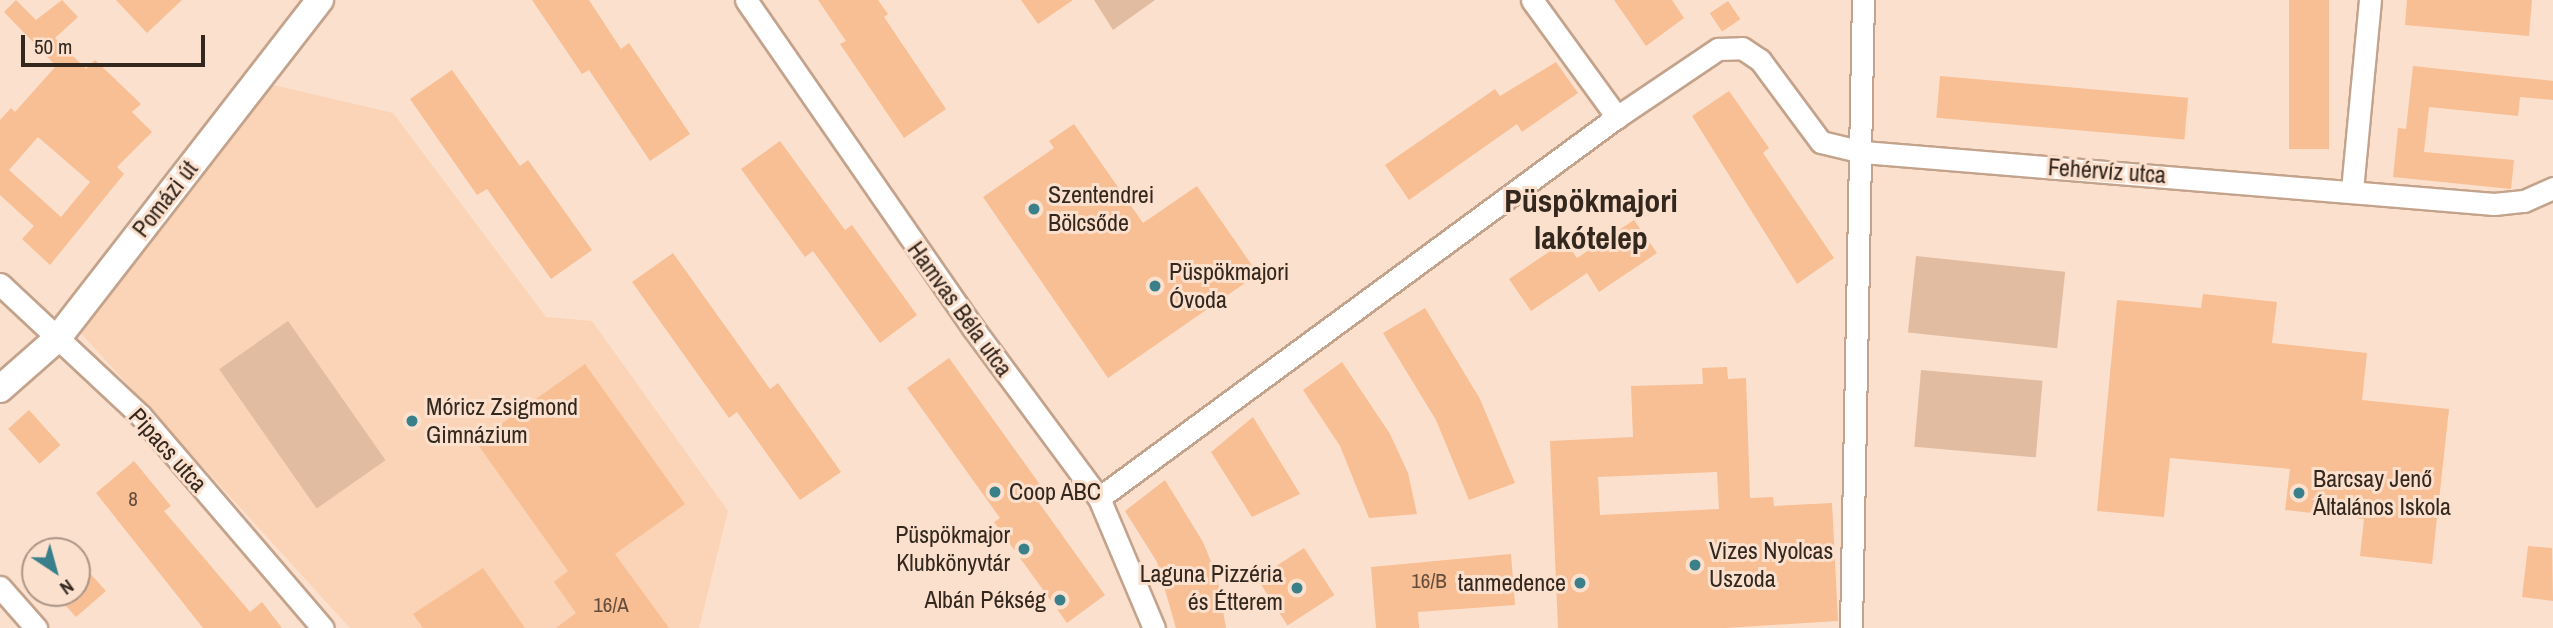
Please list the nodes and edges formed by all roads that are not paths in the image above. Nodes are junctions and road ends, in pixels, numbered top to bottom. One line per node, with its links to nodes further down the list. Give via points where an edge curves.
1 (320, 0): 11 (street, Pomázi út)
2 (746, 0): 13 (street, Hamvas Béla utca, via 973,328)
3 (1532, 0): 6 (street)
4 (1863, 0): 7 (street)
5 (2370, 0): 9 (street)
6 (1617, 117): 7 (street, Fehérvíz utca, via 1718,49 1742,48 1760,60 1821,142); 13 (street, Fehérvíz utca)
7 (1863, 152): 9 (street, Fehérvíz utca); 18 (street)
8 (2553, 188): 9 (street, Fehérvíz utca, via 2524,201 2494,204)
9 (2352, 190)
10 (0, 284): 11 (street, Pipacs utca)
11 (57, 339): 12 (street, Pomázi út); 16 (street, Pipacs utca, via 141,416)
12 (0, 388)
13 (1099, 498): 17 (street, Hamvas Béla utca)
14 (0, 587): 15 (street)
15 (36, 628)
16 (323, 628)
17 (1154, 628)
18 (1851, 628)

